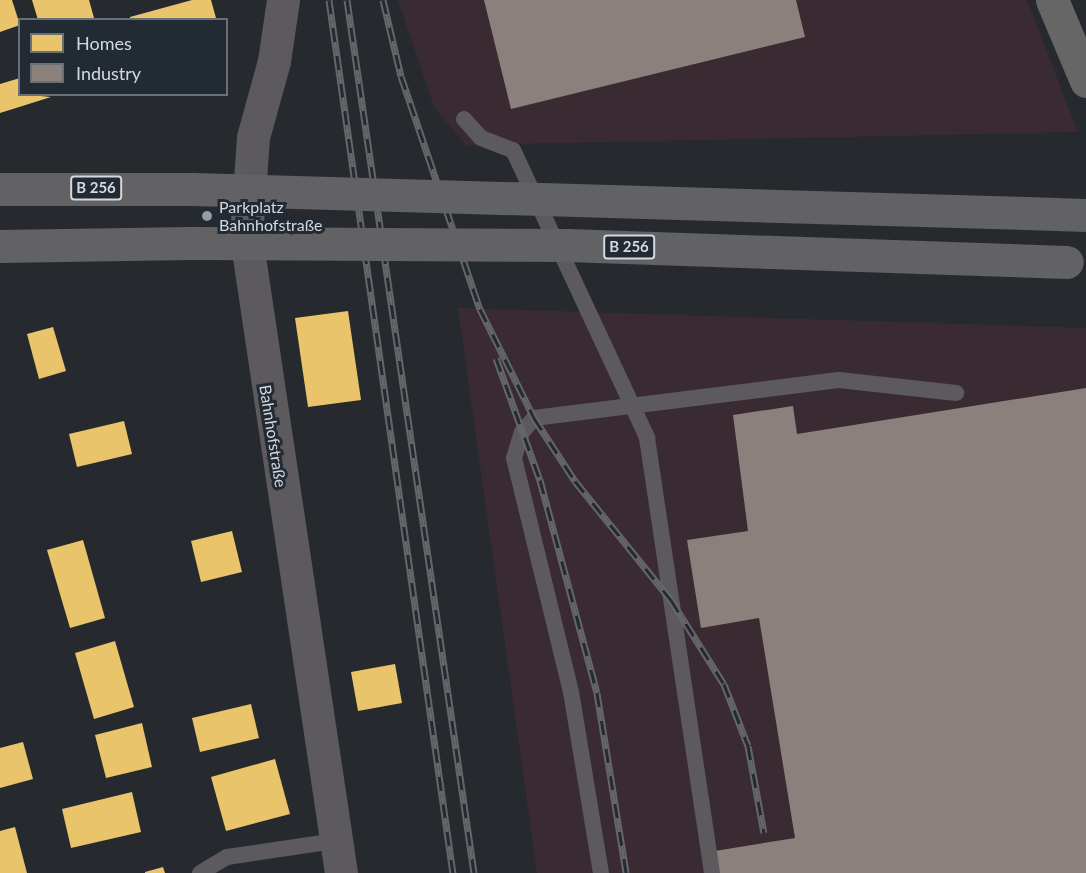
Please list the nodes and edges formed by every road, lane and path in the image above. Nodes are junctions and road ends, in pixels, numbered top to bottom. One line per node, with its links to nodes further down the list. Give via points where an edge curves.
1 (283, 0): 11 (street, Bahnhofstraße, via 274,61 253,137 246,237)
2 (1052, 0): 3 (main road)
3 (1086, 81)
4 (464, 119): 10 (lane, via 481,138 513,150)
5 (0, 189): 6 (highway, B 256, bridge, via 455,194)
6 (1086, 215)
7 (0, 246): 8 (highway, B 256, bridge, via 567,245)
8 (1086, 262)
9 (956, 393): 10 (lane, via 839,380)
10 (631, 405): 14 (lane, via 534,418 522,432 514,458 571,692); 15 (lane, via 647,438)
11 (336, 841): 12 (lane, via 227,857); 13 (street, Bahnhofstraße)
12 (200, 873)
13 (341, 873)
14 (601, 873)
15 (712, 873)

